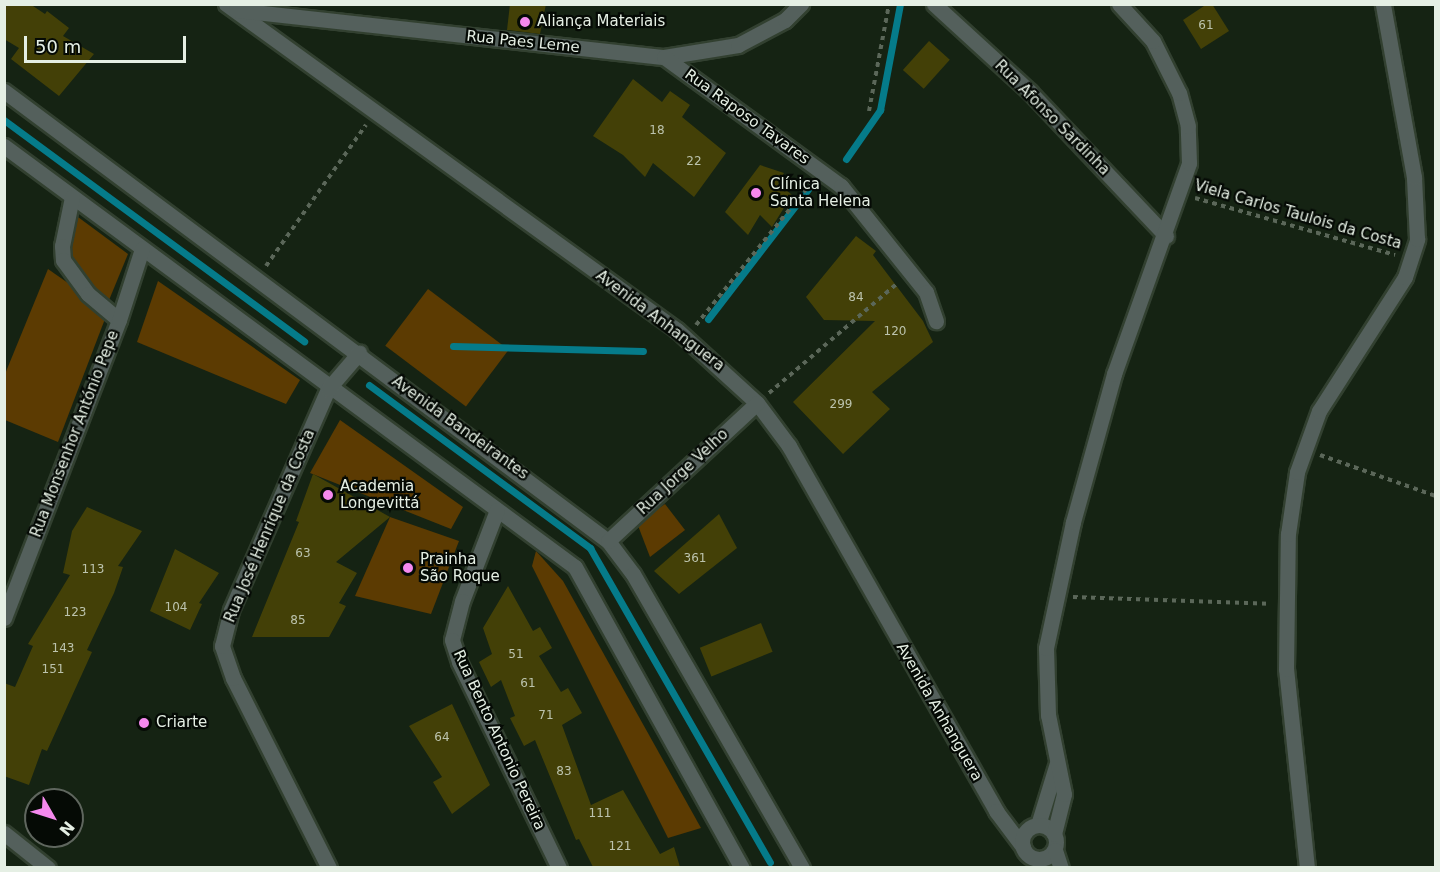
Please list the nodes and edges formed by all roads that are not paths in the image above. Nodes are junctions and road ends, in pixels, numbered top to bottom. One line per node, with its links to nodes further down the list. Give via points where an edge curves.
1 (801, 4): 6 (street, Rua Paes Leme, via 785,20 738,45)
2 (934, 4): 10 (street, Rua Afonso Sardinha, via 1030,92)
3 (1119, 4): 10 (street, via 1153,41 1179,93 1188,126 1189,164)
4 (1383, 4): 32 (street, via 1414,177 1418,239 1405,277 1319,411 1303,449 1288,534 1285,605 1286,669)
5 (229, 7): 6 (street, Rua Paes Leme); 16 (street, Avenida Anhanguera, via 686,337)
6 (664, 57): 13 (street, Rua Raposo Tavares, via 841,186 926,292)
7 (4, 92): 14 (street, Avenida Bandeirantes)
8 (4, 147): 9 (street)
9 (72, 198): 11 (street); 12 (street, via 62,246 63,260 88,294)
10 (1166, 236): 20 (street, via 1114,374 1073,522 1046,648 1048,715)
11 (142, 249): 12 (street, Rua Monsenhor António Pepe); 15 (street)
12 (119, 320): 19 (street, Rua Monsenhor António Pepe)
13 (936, 321)
14 (359, 352): 15 (street, Rua José Henrique da Costa); 18 (street, Avenida Bandeirantes)
15 (328, 389): 17 (street); 27 (street, Rua José Henrique da Costa, via 231,610 222,646 233,678)
16 (758, 403): 18 (street, Rua Jorge Velho); 25 (street, Avenida Anhanguera, via 789,446 996,811)
17 (497, 510): 28 (street, Rua Bento Antonio Pereira, via 462,601 452,640); 29 (street, via 557,550 585,580)
18 (609, 541): 30 (street, Avenida Bandeirantes, via 633,574)
19 (4, 618)
20 (1057, 763): 21 (street); 23 (street, via 1064,794)
21 (1038, 825): 23 (street); 25 (street, via 1026,833)
22 (4, 833): 26 (street)
23 (1054, 834): 24 (street)
24 (1055, 850): 25 (street, via 1044,858); 31 (street)
25 (1031, 857)
26 (48, 867)
27 (329, 867)
28 (559, 867)
29 (742, 867)
30 (800, 867)
31 (1061, 867)
32 (1307, 867)

